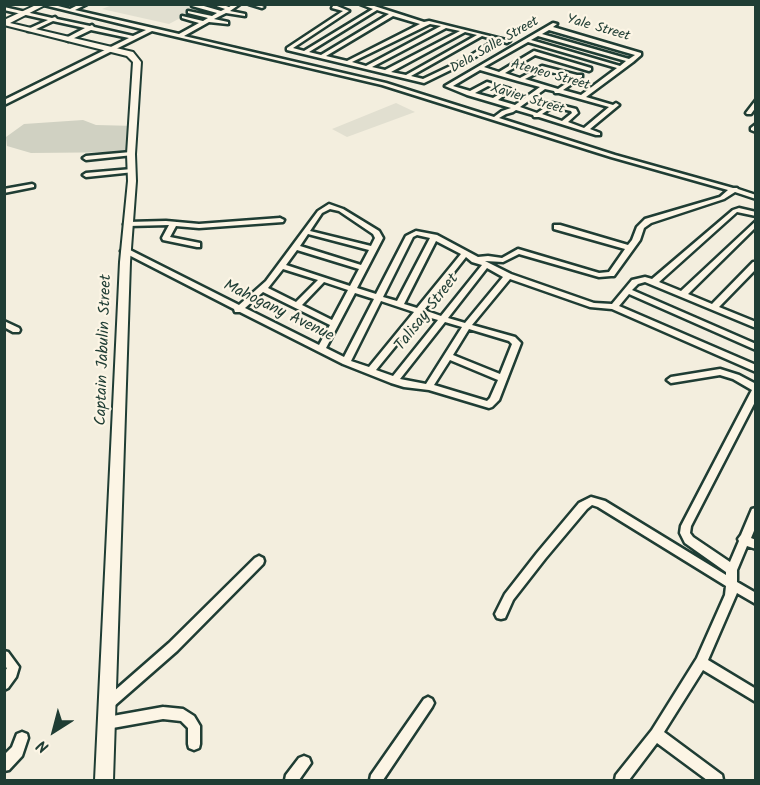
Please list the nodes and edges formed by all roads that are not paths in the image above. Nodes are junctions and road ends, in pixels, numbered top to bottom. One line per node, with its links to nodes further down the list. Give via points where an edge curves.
1 (10, 4): 11 (street)
2 (85, 4): 12 (street)
3 (213, 4): 14 (street)
4 (251, 4): 9 (street)
5 (337, 4): 43 (street, via 334,7 347,12 290,48)
6 (362, 4): 10 (street)
7 (43, 5): 12 (street); 15 (street, Captain Jabulin Street)
8 (194, 5): 14 (street)
9 (262, 7)
10 (374, 7): 17 (street); 43 (street)
11 (4, 8): 15 (street)
12 (71, 11): 19 (street); 20 (street)
13 (190, 12): 14 (street)
14 (223, 12): 16 (street); 18 (street); 21 (street); 24 (street); 27 (street)
15 (26, 13): 19 (street); 23 (street, Captain Jabulin Street)
16 (243, 15)
17 (392, 15): 25 (street); 44 (street)
18 (184, 17)
19 (53, 19): 29 (street); 32 (street)
20 (108, 19): 29 (street); 30 (street)
21 (235, 19)
22 (177, 21): 27 (street)
23 (4, 23): 32 (street, Captain Jabulin Street)
24 (226, 23)
25 (424, 24): 28 (street); 46 (street)
26 (555, 24): 31 (street, Dela Salle Street)
27 (196, 26): 35 (street)
28 (446, 26): 33 (street); 48 (street)
29 (90, 28): 37 (street); 38 (street)
30 (153, 28): 35 (street); 37 (street)
31 (549, 28): 34 (street, Dela Salle Street); 45 (street, Yale Street, via 637,52 639,55)
32 (30, 30): 38 (street, Captain Jabulin Street)
33 (464, 31): 36 (street); 53 (street)
34 (537, 34): 40 (street, Dela Salle Street); 45 (street)
35 (181, 35): 52 (street)
36 (481, 35): 39 (street); 55 (street)
37 (134, 38): 42 (street)
38 (68, 39): 42 (street, Captain Jabulin Street)
39 (499, 39): 41 (street); 55 (street, via 428,80)
40 (526, 40): 47 (street); 49 (street, Dela Salle Street)
41 (507, 41)
42 (113, 50): 65 (street); 74 (street, Captain Jabulin Street, via 130,54 137,62)
43 (306, 52): 44 (street)
44 (324, 55): 46 (street)
45 (631, 61): 51 (street)
46 (350, 62): 48 (street); 52 (street)
47 (600, 62): 50 (street); 51 (street)
48 (368, 67): 53 (street)
49 (480, 68): 54 (street, Ateneo Street); 58 (street, Dela Salle Street)
50 (589, 69): 54 (street, via 537,53); 56 (street)
51 (621, 69): 62 (street)
52 (334, 71): 69 (street)
53 (386, 72): 55 (street)
54 (500, 74): 57 (street, Ateneo Street)
55 (406, 77)
56 (578, 77): 57 (street, via 542,68); 60 (street)
57 (520, 80): 59 (street, Ateneo Street)
58 (450, 88): 61 (street, Xavier Street)
59 (543, 88): 60 (street, Ateneo Street); 66 (street)
60 (558, 92): 62 (street, Ateneo Street)
61 (469, 94): 63 (street, Xavier Street); 63 (street, via 487,84 508,90)
62 (581, 98): 72 (street, Ateneo Street, via 615,106)
63 (493, 101): 66 (street, Xavier Street)
64 (756, 102): 67 (street)
65 (4, 103)
66 (513, 110): 68 (street, Xavier Street); 69 (street); 70 (street)
67 (749, 113)
68 (536, 116): 71 (street, Xavier Street); 71 (street, via 552,105 574,110)
69 (496, 118): 70 (street)
70 (504, 121): 79 (street)
71 (562, 123): 72 (street, Xavier Street)
72 (585, 130): 73 (street, Xavier Street)
73 (598, 134)
74 (131, 154): 75 (street); 76 (street, Captain Jabulin Street)
75 (86, 158)
76 (132, 171): 77 (street); 85 (street, Captain Jabulin Street)
77 (86, 175)
78 (32, 186): 80 (street)
79 (735, 189): 81 (street); 93 (street, via 722,198 648,221)
80 (4, 191)
81 (756, 197)
82 (756, 214): 103 (street, via 735,211)
83 (280, 220): 86 (street)
84 (756, 223): 107 (street)
85 (128, 224): 86 (street); 94 (street, Captain Jabulin Street)
86 (172, 224): 90 (street, via 166,238)
87 (557, 227): 93 (street)
88 (307, 232): 91 (street); 92 (street); 92 (street, via 320,212 335,207 376,233 379,238)
89 (434, 237): 95 (street); 108 (street, via 422,233 410,236); 110 (street)
90 (198, 246)
91 (296, 247): 99 (street); 100 (street)
92 (372, 248): 100 (street)
93 (629, 248): 96 (street, via 615,271 607,275 518,251 503,260)
94 (125, 251): 113 (street, Mahogany Avenue); 146 (street, Captain Jabulin Street)
95 (465, 254): 96 (street); 114 (street)
96 (475, 260): 98 (street)
97 (756, 264): 112 (street)
98 (486, 265): 101 (street); 116 (street, Talisay Street)
99 (283, 266): 102 (street); 105 (street)
100 (363, 268): 104 (street)
101 (508, 276): 111 (street, via 593,305); 120 (street)
102 (323, 279): 104 (street); 109 (street)
103 (654, 282): 106 (street, via 638,279); 107 (street)
104 (352, 288): 108 (street); 119 (street)
105 (263, 289): 109 (street); 113 (street)
106 (628, 291): 111 (street); 122 (street)
107 (683, 294): 112 (street)
108 (379, 296): 110 (street); 125 (street)
109 (298, 304): 119 (street)
110 (400, 304): 114 (street)
111 (614, 307): 126 (street)
112 (714, 307): 118 (street)
113 (238, 310): 123 (street, Mahogany Avenue)
114 (419, 311): 116 (street); 127 (street)
115 (756, 315): 118 (street)
116 (442, 319): 120 (street); 130 (street, Talisay Street)
117 (4, 323): 121 (street)
118 (752, 323)
119 (334, 324): 123 (street)
120 (467, 326): 124 (street); 128 (street, via 517,343)
121 (16, 330)
122 (756, 347)
123 (321, 350): 125 (street, Mahogany Avenue)
124 (450, 357): 128 (street); 131 (street)
125 (346, 362): 127 (street, Mahogany Avenue)
126 (756, 369)
127 (371, 371): 130 (street, Mahogany Avenue)
128 (502, 378): 131 (street, Mahogany Avenue, via 489,405)
129 (671, 380): 132 (street, via 720,372 736,376)
130 (394, 381): 131 (street, Mahogany Avenue)
131 (425, 387)
132 (756, 389): 137 (street, via 685,533 689,540)
133 (756, 512): 134 (street)
134 (743, 539): 135 (street); 137 (street)
135 (756, 545)
136 (259, 561): 146 (street)
137 (732, 570): 138 (street)
138 (732, 587): 139 (street); 140 (street, via 591,501 541,556 509,597); 142 (street)
139 (756, 599)
140 (501, 614)
141 (4, 656): 143 (street, via 13,666)
142 (701, 662): 144 (street); 148 (street)
143 (4, 684)
144 (756, 696)
145 (428, 703): 155 (street)
146 (109, 704): 147 (street, Captain Jabulin Street)
147 (107, 723): 150 (street, via 163,713 183,715 194,726); 153 (street, Captain Jabulin Street)
148 (656, 734): 156 (street); 157 (street)
149 (22, 738): 152 (street, via 17,751)
150 (194, 744)
151 (304, 763): 154 (street)
152 (4, 765)
153 (104, 780)
154 (291, 780)
155 (376, 780)
156 (621, 780)
157 (717, 780)

